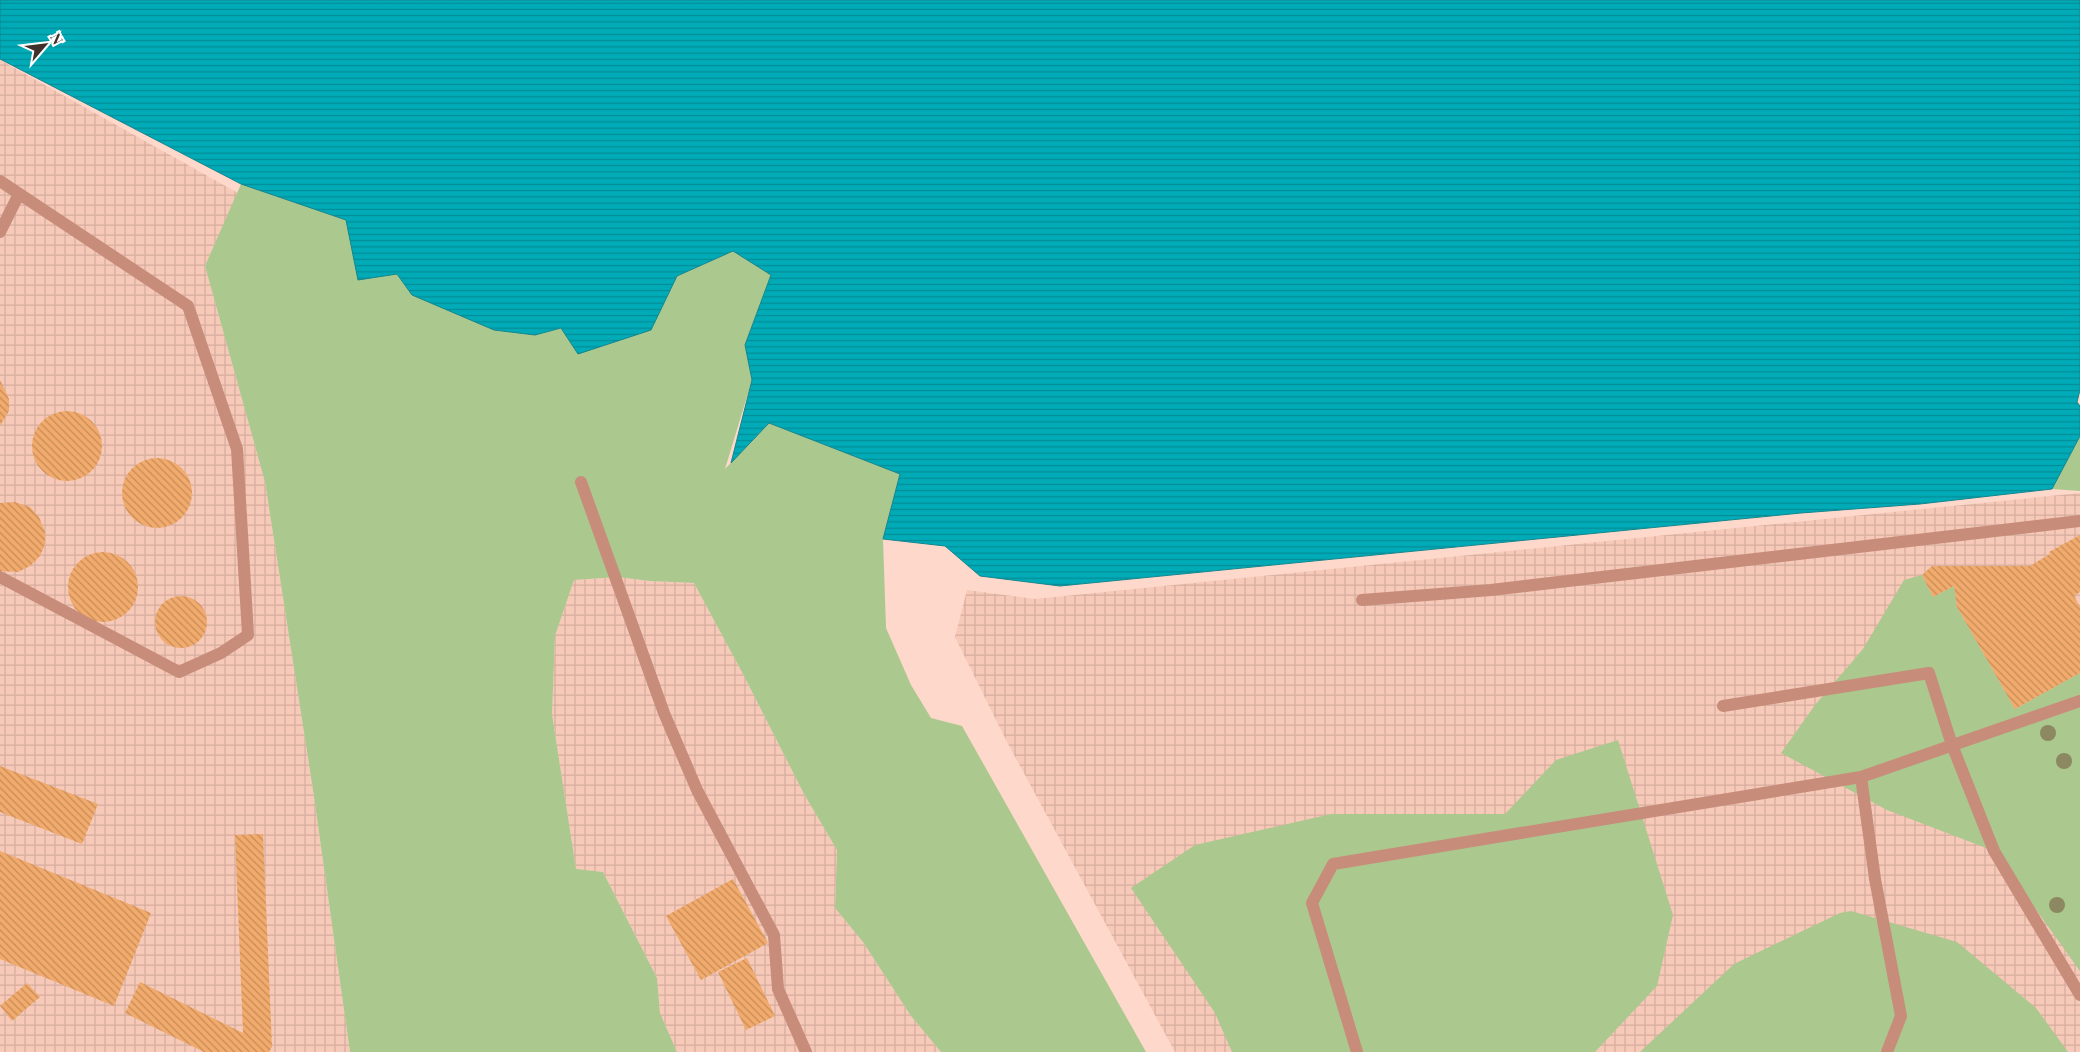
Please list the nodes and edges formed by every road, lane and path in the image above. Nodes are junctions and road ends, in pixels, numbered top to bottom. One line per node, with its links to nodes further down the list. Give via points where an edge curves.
1 (0, 181): 2 (lane)
2 (20, 194): 3 (lane); 6 (lane, via 188,306 237,449 248,635 221,653 178,672)
3 (0, 232)
4 (581, 482): 13 (lane, via 697,790 774,935 778,988)
5 (2080, 520): 7 (lane, via 1490,590)
6 (0, 577)
7 (1362, 600)
8 (2080, 701): 10 (lane)
9 (1723, 706): 10 (lane, via 1929,672)
10 (1952, 745): 11 (lane); 12 (lane, via 1994,851)
11 (1861, 777): 14 (lane, via 1333,864 1312,903); 15 (lane, via 1875,879 1901,1016)
12 (2080, 995)
13 (806, 1052)
14 (1357, 1052)
15 (1887, 1052)

